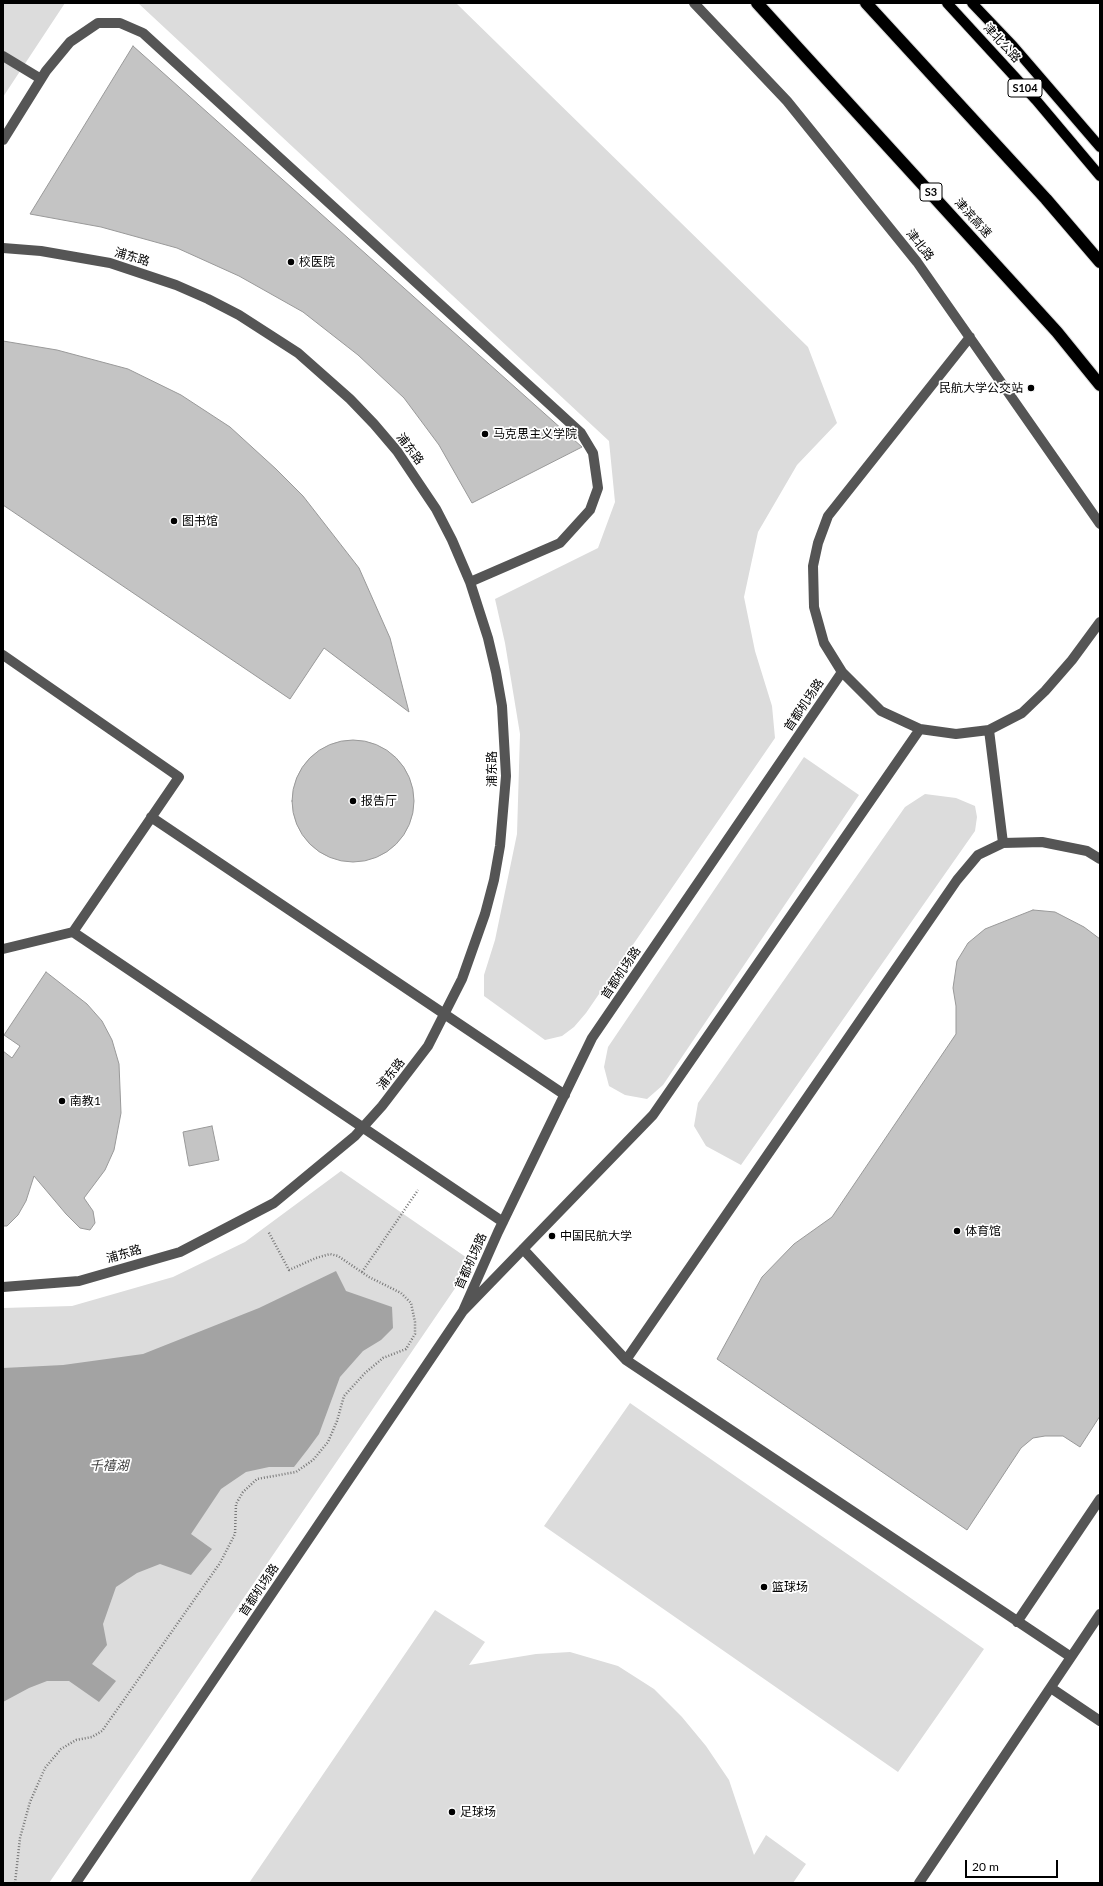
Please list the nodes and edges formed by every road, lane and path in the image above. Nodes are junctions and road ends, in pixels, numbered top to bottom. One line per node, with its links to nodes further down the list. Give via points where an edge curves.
1 (694, 3): 13 (street, 津北路, via 787,101 917,262)
2 (757, 3): 14 (highway, 津滨高速 / S3, via 1057,332)
3 (866, 3): 12 (highway, via 1046,199)
4 (947, 3): 10 (main road, 津北公路 / S104, via 1036,100)
5 (972, 3): 9 (main road, 津北公路 / S104, via 1013,46)
6 (3, 56): 7 (street)
7 (41, 79): 8 (street); 16 (street, via 70,42 98,23 120,23 143,33 581,433 593,453 598,488 590,510 560,543)
8 (3, 140)
9 (1100, 147)
10 (1100, 176)
11 (3, 248): 16 (street, 浦东路, via 75,256 123,267 170,282 239,315 298,353 350,399 397,451 436,509)
12 (1100, 262)
13 (970, 336): 15 (street, 津北路); 19 (street, via 828,516 813,566 814,607 824,643)
14 (1100, 385)
15 (1100, 524)
16 (470, 582): 27 (street, 浦东路, via 488,638 502,706 506,769 504,811 500,846 485,914 462,979)
17 (1100, 622): 21 (street, via 1045,692 1022,713)
18 (3, 655): 22 (street, via 179,777)
19 (842, 672): 20 (street, via 881,711); 28 (street, 首都机场路, via 592,1038)
20 (920, 729): 21 (street, via 956,734); 33 (street, 首都机场路, via 653,1115)
21 (989, 730): 23 (street)
22 (152, 817): 25 (street); 27 (street)
23 (1003, 843): 24 (street, via 1042,842 1087,852); 37 (street, via 978,855 957,880)
24 (1100, 859)
25 (73, 932): 26 (street); 29 (street)
26 (3, 949)
27 (445, 1014): 28 (street); 29 (street, 浦东路, via 428,1046)
28 (565, 1095): 32 (street, 首都机场路)
29 (363, 1128): 30 (street); 31 (street, 浦东路, via 274,1203)
30 (430, 1172): 32 (street); 34 (path)
31 (257, 1211): 34 (path, via 289,1270 330,1254 343,1259); 35 (street, 浦东路, via 180,1252 78,1281)
32 (503, 1222): 36 (street, 首都机场路)
33 (523, 1249): 36 (street, 首都机场路); 37 (street)
34 (362, 1272): 44 (path, via 401,1293 411,1304 415,1322 414,1334 406,1349 383,1358 344,1396 328,1442 312,1460 296,1472 258,1479 243,1492 236,1504 235,1534 220,1563 102,1731 92,1737 76,1740 61,1749 45,1768 30,1802 20,1838)
35 (3, 1287)
36 (463, 1311): 45 (street, 首都机场路)
37 (626, 1360): 40 (street)
38 (1100, 1499): 40 (street)
39 (1100, 1614): 41 (street)
40 (1017, 1622): 41 (street)
41 (1071, 1657): 42 (street)
42 (1051, 1688): 43 (street); 46 (street)
43 (1100, 1721)
44 (15, 1883)
45 (76, 1883)
46 (919, 1883)

